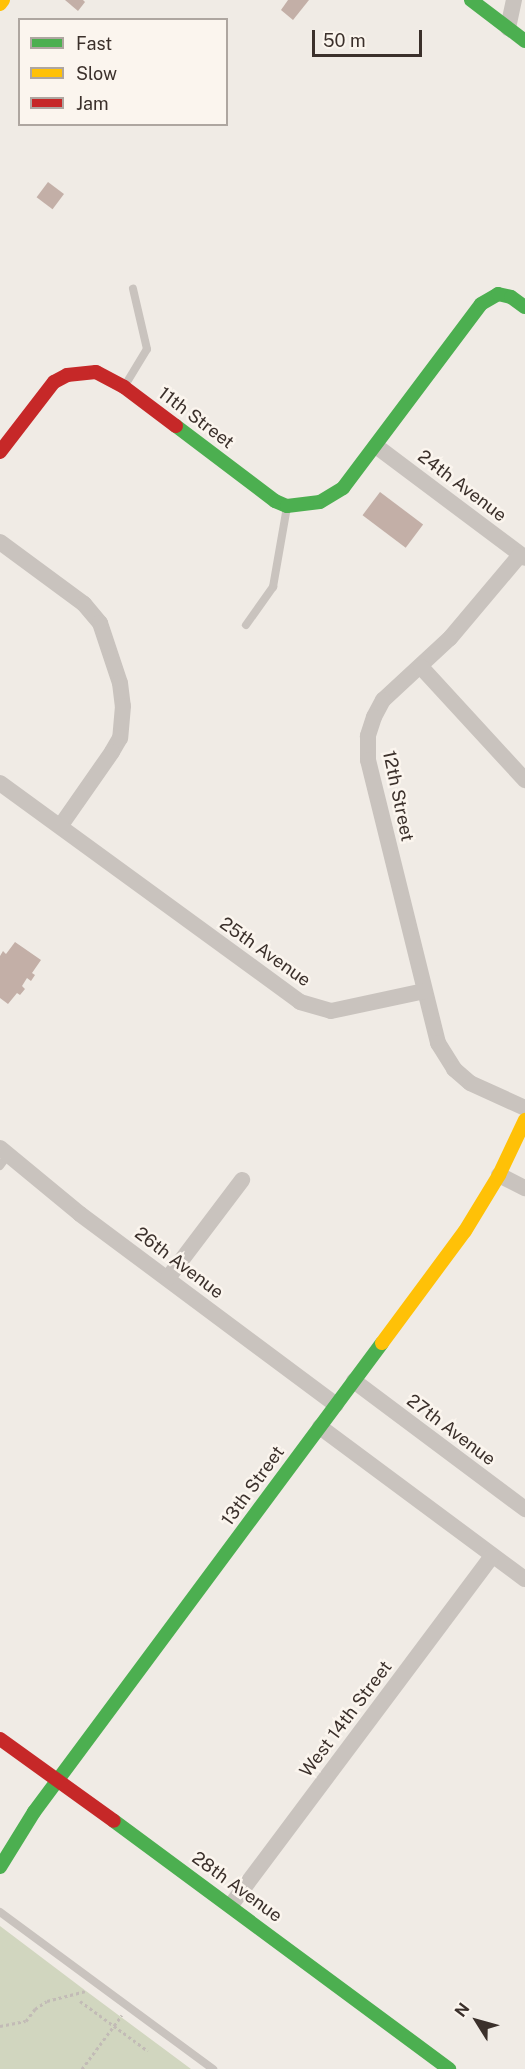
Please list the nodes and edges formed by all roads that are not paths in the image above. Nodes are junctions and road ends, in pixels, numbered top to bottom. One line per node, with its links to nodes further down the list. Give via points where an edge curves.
1 (3, 0): 4 (street)
2 (471, 0): 5 (street)
3 (514, 0): 5 (street)
4 (0, 4)
5 (508, 28): 6 (street)
6 (525, 42)
7 (133, 289): 9 (lane, via 147,349)
8 (525, 307): 10 (street, via 498,294 481,304)
9 (124, 387): 11 (street, 11th Street, via 96,372 67,375 44,393); 12 (street, 11th Street)
10 (376, 446): 12 (street, via 343,488 320,502); 14 (street, 24th Avenue)
11 (0, 452)
12 (287, 507): 15 (lane, via 273,587)
13 (0, 542): 19 (street, via 84,604 100,623 120,683 120,738)
14 (523, 556): 16 (street, 12th Street)
15 (246, 624)
16 (421, 667): 17 (street); 20 (street, 12th Street, via 383,700 368,736 368,760)
17 (525, 780)
18 (0, 783): 19 (street, 25th Avenue)
19 (60, 825): 20 (street, 25th Avenue, via 280,990 306,1005 346,1010)
20 (424, 991): 21 (street, via 438,1043 454,1069 470,1083)
21 (525, 1108)
22 (525, 1120): 24 (street, 13th Street)
23 (3, 1156): 27 (street, 26th Avenue)
24 (499, 1174): 26 (street); 28 (street, 13th Street, via 465,1231)
25 (242, 1179): 27 (street)
26 (525, 1188)
27 (168, 1278): 29 (street, 26th Avenue, via 181,1295)
28 (354, 1381): 29 (street, 13th Street); 31 (street, 27th Avenue)
29 (336, 1405): 30 (street, 13th Street)
30 (320, 1427): 32 (street); 35 (street, 13th Street)
31 (525, 1509)
32 (492, 1556): 33 (street); 37 (street, West 14th Street)
33 (525, 1579)
34 (0, 1739): 35 (street, 28th Avenue)
35 (58, 1781): 36 (street, 13th Street); 37 (street, 28th Avenue)
36 (0, 1868)
37 (231, 1905): 40 (street, 28th Avenue)
38 (0, 1912): 39 (lane)
39 (213, 2069)
40 (449, 2069)

